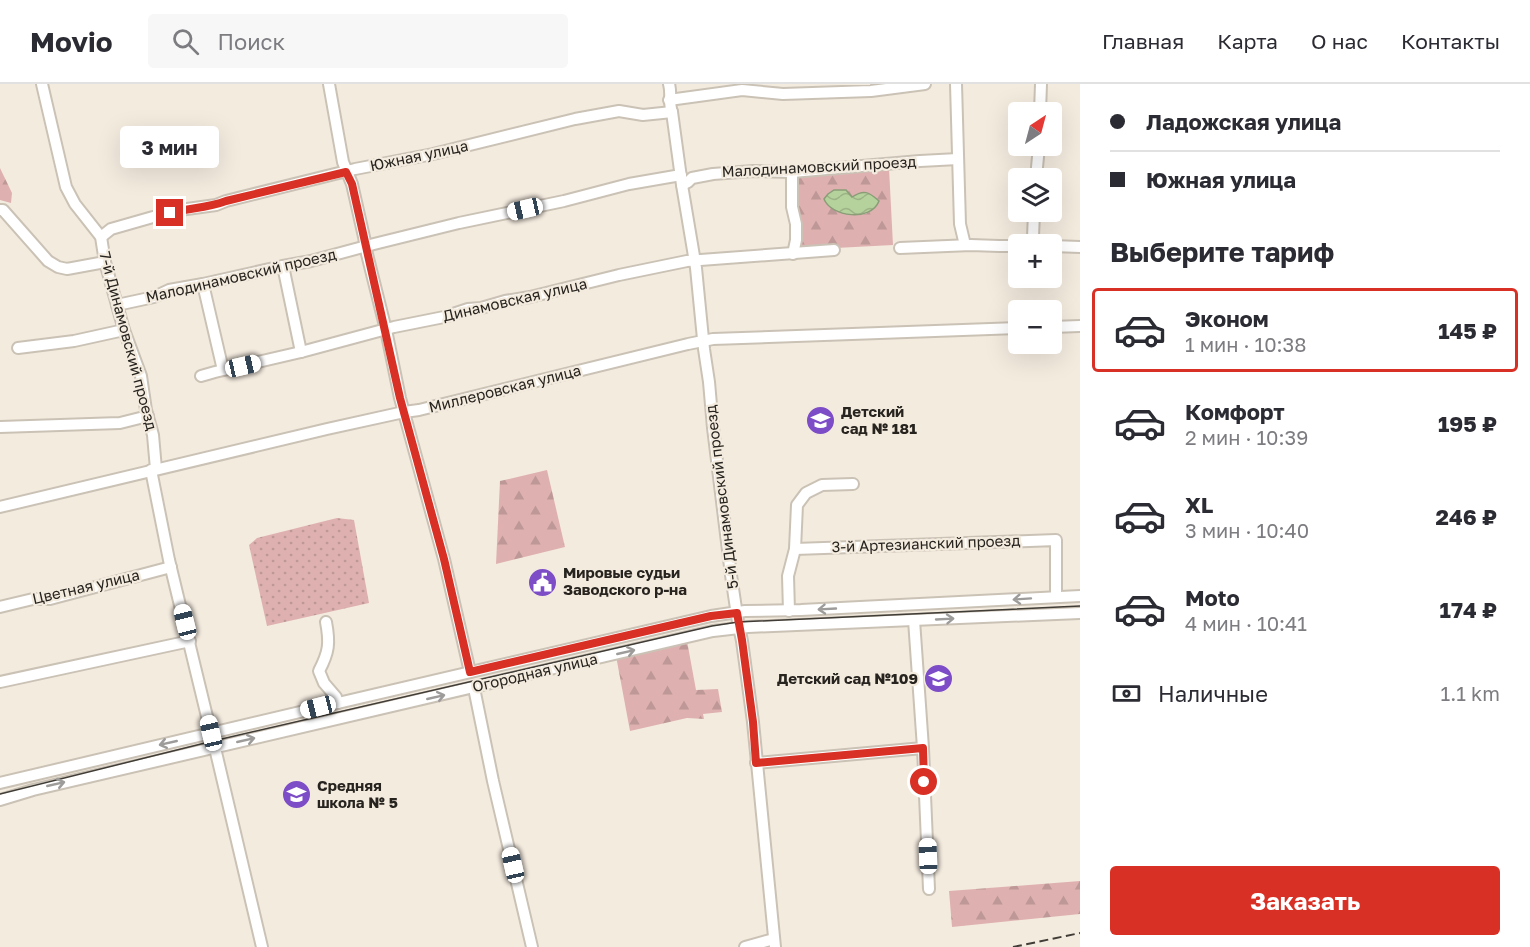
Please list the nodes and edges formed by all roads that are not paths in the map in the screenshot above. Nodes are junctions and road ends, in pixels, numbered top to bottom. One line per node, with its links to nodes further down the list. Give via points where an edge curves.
1 (42, 84): 15 (street, 7-й Динамовский проезд, via 66,187)
2 (329, 84): 11 (street)
3 (669, 84): 7 (street, 5-й Динамовский проезд)
4 (925, 84): 7 (street, via 871,91 783,94 742,90)
5 (956, 84): 10 (street)
6 (1041, 84): 8 (street)
7 (669, 100): 9 (street, 5-й Динамовский проезд)
8 (1040, 102)
9 (672, 112): 11 (street, Южная улица, via 643,115 619,111 575,119); 13 (street, 5-й Динамовский проезд)
10 (958, 159): 12 (street, Малодинамовский проезд); 16 (street, via 960,224)
11 (346, 172): 15 (street, Южная улица, via 153,217 111,229); 17 (street)
12 (792, 172): 13 (street, Малодинамовский проезд, via 753,171); 23 (street, via 796,224)
13 (681, 180): 17 (street, Малодинамовский проезд, via 630,184); 24 (street, 5-й Динамовский проезд)
14 (2, 210): 25 (street, via 58,267)
15 (100, 237): 25 (street, 7-й Динамовский проезд)
16 (965, 245): 18 (street); 21 (street)
17 (366, 246): 26 (street, Малодинамовский проезд); 33 (street)
18 (1008, 246)
19 (1062, 246): 20 (street)
20 (1080, 247)
21 (900, 248)
22 (834, 250): 23 (street, Динамовская улица)
23 (793, 254): 24 (street, Динамовская улица)
24 (693, 260): 33 (street, Динамовская улица); 34 (street, 5-й Динамовский проезд)
25 (105, 262): 28 (street, 7-й Динамовский проезд)
26 (283, 266): 27 (street, Малодинамовский проезд); 36 (street)
27 (203, 284): 28 (street, Малодинамовский проезд); 37 (street)
28 (117, 305): 32 (street, 7-й Динамовский проезд)
29 (1080, 326): 30 (street)
30 (1062, 327)
31 (1008, 328): 34 (street, Миллеровская улица)
32 (124, 330): 35 (street); 40 (street, 7-й Динамовский проезд, via 141,376)
33 (386, 330): 36 (street, Динамовская улица); 39 (street)
34 (704, 341): 39 (street, Миллеровская улица); 51 (street, 5-й Динамовский проезд)
35 (18, 348)
36 (301, 352): 37 (street, Динамовская улица)
37 (223, 370): 38 (street, Динамовская улица)
38 (201, 376)
39 (404, 412): 42 (street, Миллеровская улица); 57 (street)
40 (148, 416): 41 (street, via 120,423); 42 (street, 7-й Динамовский проезд, via 153,435)
41 (0, 427)
42 (153, 469): 44 (street, Миллеровская улица); 46 (street, 7-й Динамовский проезд)
43 (853, 484): 45 (street, via 822,485 801,498 797,505)
44 (0, 507)
45 (795, 549): 48 (street, 3-й Артезианский проезд, via 1056,540); 50 (street, via 788,576)
46 (171, 567): 49 (street, Цветная улица, via 50,599); 56 (street, 7-й Динамовский проезд)
47 (1080, 596): 48 (street, Огородная улица)
48 (1056, 597): 50 (street, Огородная улица, one-way to 50)
49 (0, 607)
50 (789, 611): 51 (street, Огородная улица)
51 (737, 613): 55 (street, 5-й Динамовский проезд); 57 (street, Огородная улица)
52 (1080, 613): 53 (street, Огородная улица, one-way to 52)
53 (914, 620): 55 (street, Огородная улица); 63 (street)
54 (326, 622): 60 (street, via 330,641 320,671)
55 (739, 628): 59 (street, Огородная улица, one-way to 55); 64 (street, 5-й Динамовский проезд)
56 (189, 641): 58 (street); 61 (street, 7-й Динамовский проезд)
57 (470, 672): 60 (street, Огородная улица)
58 (0, 682)
59 (474, 688): 62 (street, Огородная улица, one-way to 59); 70 (street)
60 (338, 703): 61 (street, Огородная улица)
61 (211, 733): 65 (street, Огородная улица, one-way to 65)
62 (215, 748): 66 (street, Огородная улица, one-way to 62); 69 (street)
63 (923, 748): 64 (street); 67 (street)
64 (756, 763): 68 (street, 5-й Динамовский проезд)
65 (0, 783)
66 (0, 800)
67 (929, 889)
68 (774, 943): 71 (street)
69 (262, 947)
70 (532, 947)
71 (745, 947)

